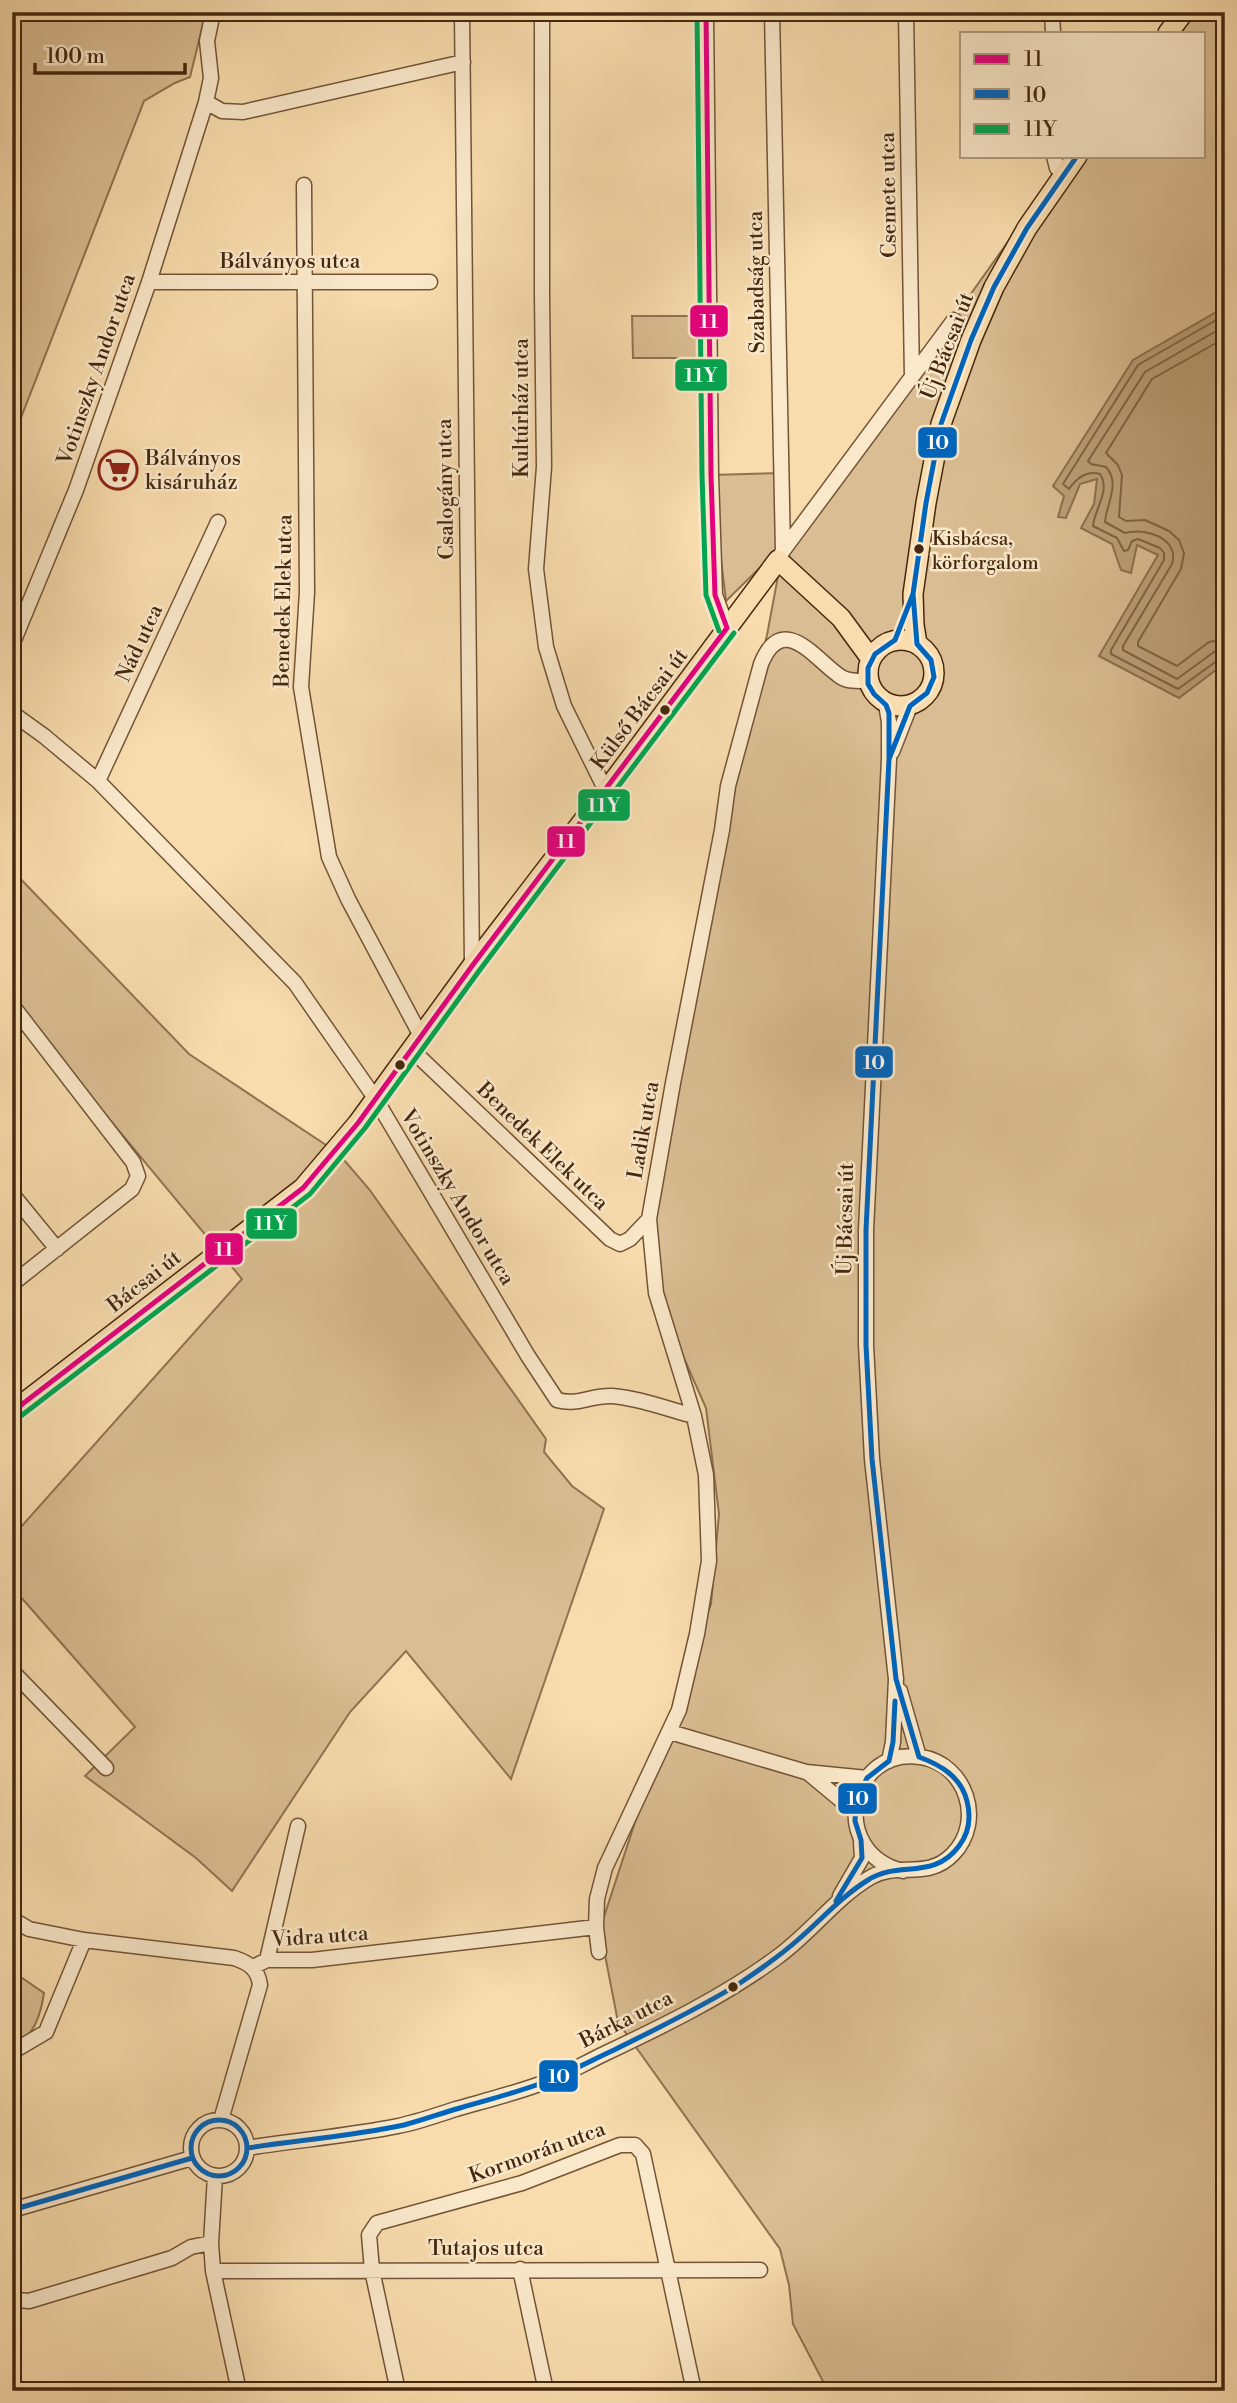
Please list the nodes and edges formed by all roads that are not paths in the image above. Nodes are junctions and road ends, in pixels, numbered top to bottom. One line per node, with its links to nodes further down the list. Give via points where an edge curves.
1 (213, 12): 12 (street, Votinszky Andor utca, via 206,41 211,78)
2 (462, 12): 11 (street, Csalogány utca)
3 (542, 12): 35 (street, Kultúrház utca, via 544,467 536,569 545,647 564,706)
4 (706, 12): 25 (street, via 714,582)
5 (772, 12): 23 (street, Szabadság utca)
6 (906, 12): 21 (street, Csemete utca)
7 (1052, 12): 9 (street)
8 (1184, 12): 10 (main road)
9 (1053, 32)
10 (1169, 32)
11 (463, 62): 12 (street, via 243,112 222,111); 36 (street, Csalogány utca)
12 (206, 102): 17 (street, Votinszky Andor utca)
13 (1054, 158): 15 (street, via 1057,168)
14 (1076, 158): 15 (main road, Új Bácsai út)
15 (1065, 173): 24 (main road, Új Bácsai út, via 1027,228 971,340 941,424)
16 (304, 185): 19 (street, Benedek Elek utca)
17 (149, 282): 19 (street, Bálványos utca); 27 (street, Votinszky Andor utca, via 76,490)
18 (430, 282): 19 (street, Bálványos utca)
19 (304, 283): 38 (street, Benedek Elek utca, via 307,592 301,687 329,857)
20 (954, 320): 21 (street, Külső Bácsai út)
21 (912, 377): 23 (street, Külső Bácsai út)
22 (218, 522): 34 (street, Nád utca)
23 (780, 555): 25 (main road, Külső Bácsai út); 28 (main road, via 841,618)
24 (913, 594): 26 (main road, Új Bácsai út); 28 (main road, Új Bácsai út)
25 (727, 628): 35 (main road, Külső Bácsai út)
26 (917, 644): 28 (main road, via 910,641); 31 (main road, Új Bácsai út, via 932,660 933,683 920,701)
27 (12, 645)
28 (883, 648): 29 (main road, Új Bácsai út, via 867,673)
29 (868, 681): 30 (main road); 42 (street, Ladik utca, via 844,679 794,641 775,644 764,656 728,786)
30 (886, 704): 31 (main road); 33 (street, Új Bácsai út)
31 (910, 706): 33 (street, Új Bácsai út)
32 (12, 713): 34 (street, Votinszky Andor utca)
33 (889, 760): 48 (street, Új Bácsai út, via 866,1230 866,1345 872,1460)
34 (98, 781): 39 (street, Votinszky Andor utca, via 295,983)
35 (606, 791): 36 (main road, Külső Bácsai út)
36 (472, 966): 38 (main road, Külső Bácsai út)
37 (12, 1005): 43 (street, via 133,1163 138,1176 132,1188)
38 (416, 1042): 39 (main road, Külső Bácsai út); 42 (street, Benedek Elek utca, via 610,1239 620,1244 630,1239)
39 (375, 1098): 40 (main road, Külső Bácsai út); 46 (street, Votinszky Andor utca, via 557,1400 571,1404 615,1396)
40 (358, 1123): 45 (main road, Bácsai út, via 303,1188)
41 (12, 1194): 43 (street)
42 (649, 1219): 46 (street, Ladik utca, via 656,1293)
43 (57, 1249): 44 (street)
44 (12, 1284)
45 (13, 1409)
46 (694, 1416): 49 (street, Ladik utca, via 706,1475 709,1561 697,1634)
47 (12, 1671): 52 (street)
48 (896, 1679): 50 (street, Új Bácsai út); 51 (street, Új Bácsai út)
49 (670, 1732): 53 (street); 61 (street, Ladik utca, via 605,1868)
50 (919, 1757): 51 (street); 58 (street, via 945,1767 958,1779 966,1795 969,1822 959,1847 946,1860 921,1871)
51 (889, 1761): 54 (street)
52 (106, 1768)
53 (806, 1772): 54 (street); 55 (street)
54 (867, 1778): 55 (street)
55 (854, 1811): 57 (street)
56 (298, 1826): 64 (street)
57 (861, 1840): 58 (street, via 880,1862); 59 (street, via 862,1858)
58 (903, 1871): 59 (street, via 871,1877)
59 (833, 1906): 68 (street, Bárka utca, via 777,1957 719,1995 542,2084 399,2126)
60 (12, 1919): 62 (street, Vidra utca, via 29,1929)
61 (596, 1927): 63 (street, Ladik utca); 64 (street, Vidra utca, via 312,1960)
62 (84, 1940): 65 (street, Vidra utca, via 234,1958); 66 (street, via 46,2032)
63 (599, 1952)
64 (267, 1960): 65 (street, Vidra utca)
65 (253, 1967): 67 (street, via 260,1985)
66 (12, 2052)
67 (221, 2120): 68 (street, via 240,2130); 69 (street, via 208,2123 195,2134)
68 (247, 2147): 70 (street, via 236,2170)
69 (192, 2158): 70 (street, via 203,2172); 71 (street)
70 (215, 2176): 72 (street)
71 (12, 2210)
72 (211, 2243): 77 (street); 78 (street, via 30,2301 17,2300)
73 (520, 2269): 74 (street, Tutajos utca); 75 (street, Tutajos utca); 81 (street)
74 (668, 2269): 75 (street, Kormorán utca, via 643,2154 635,2145 620,2145 522,2183 377,2223 369,2235); 76 (street, Tutajos utca); 82 (street, Kormorán utca)
75 (372, 2270): 77 (street, Tutajos utca); 80 (street, Kormorán utca)
76 (760, 2270)
77 (212, 2271): 79 (street)
78 (12, 2294)
79 (239, 2391)
80 (398, 2391)
81 (546, 2391)
82 (694, 2391)

